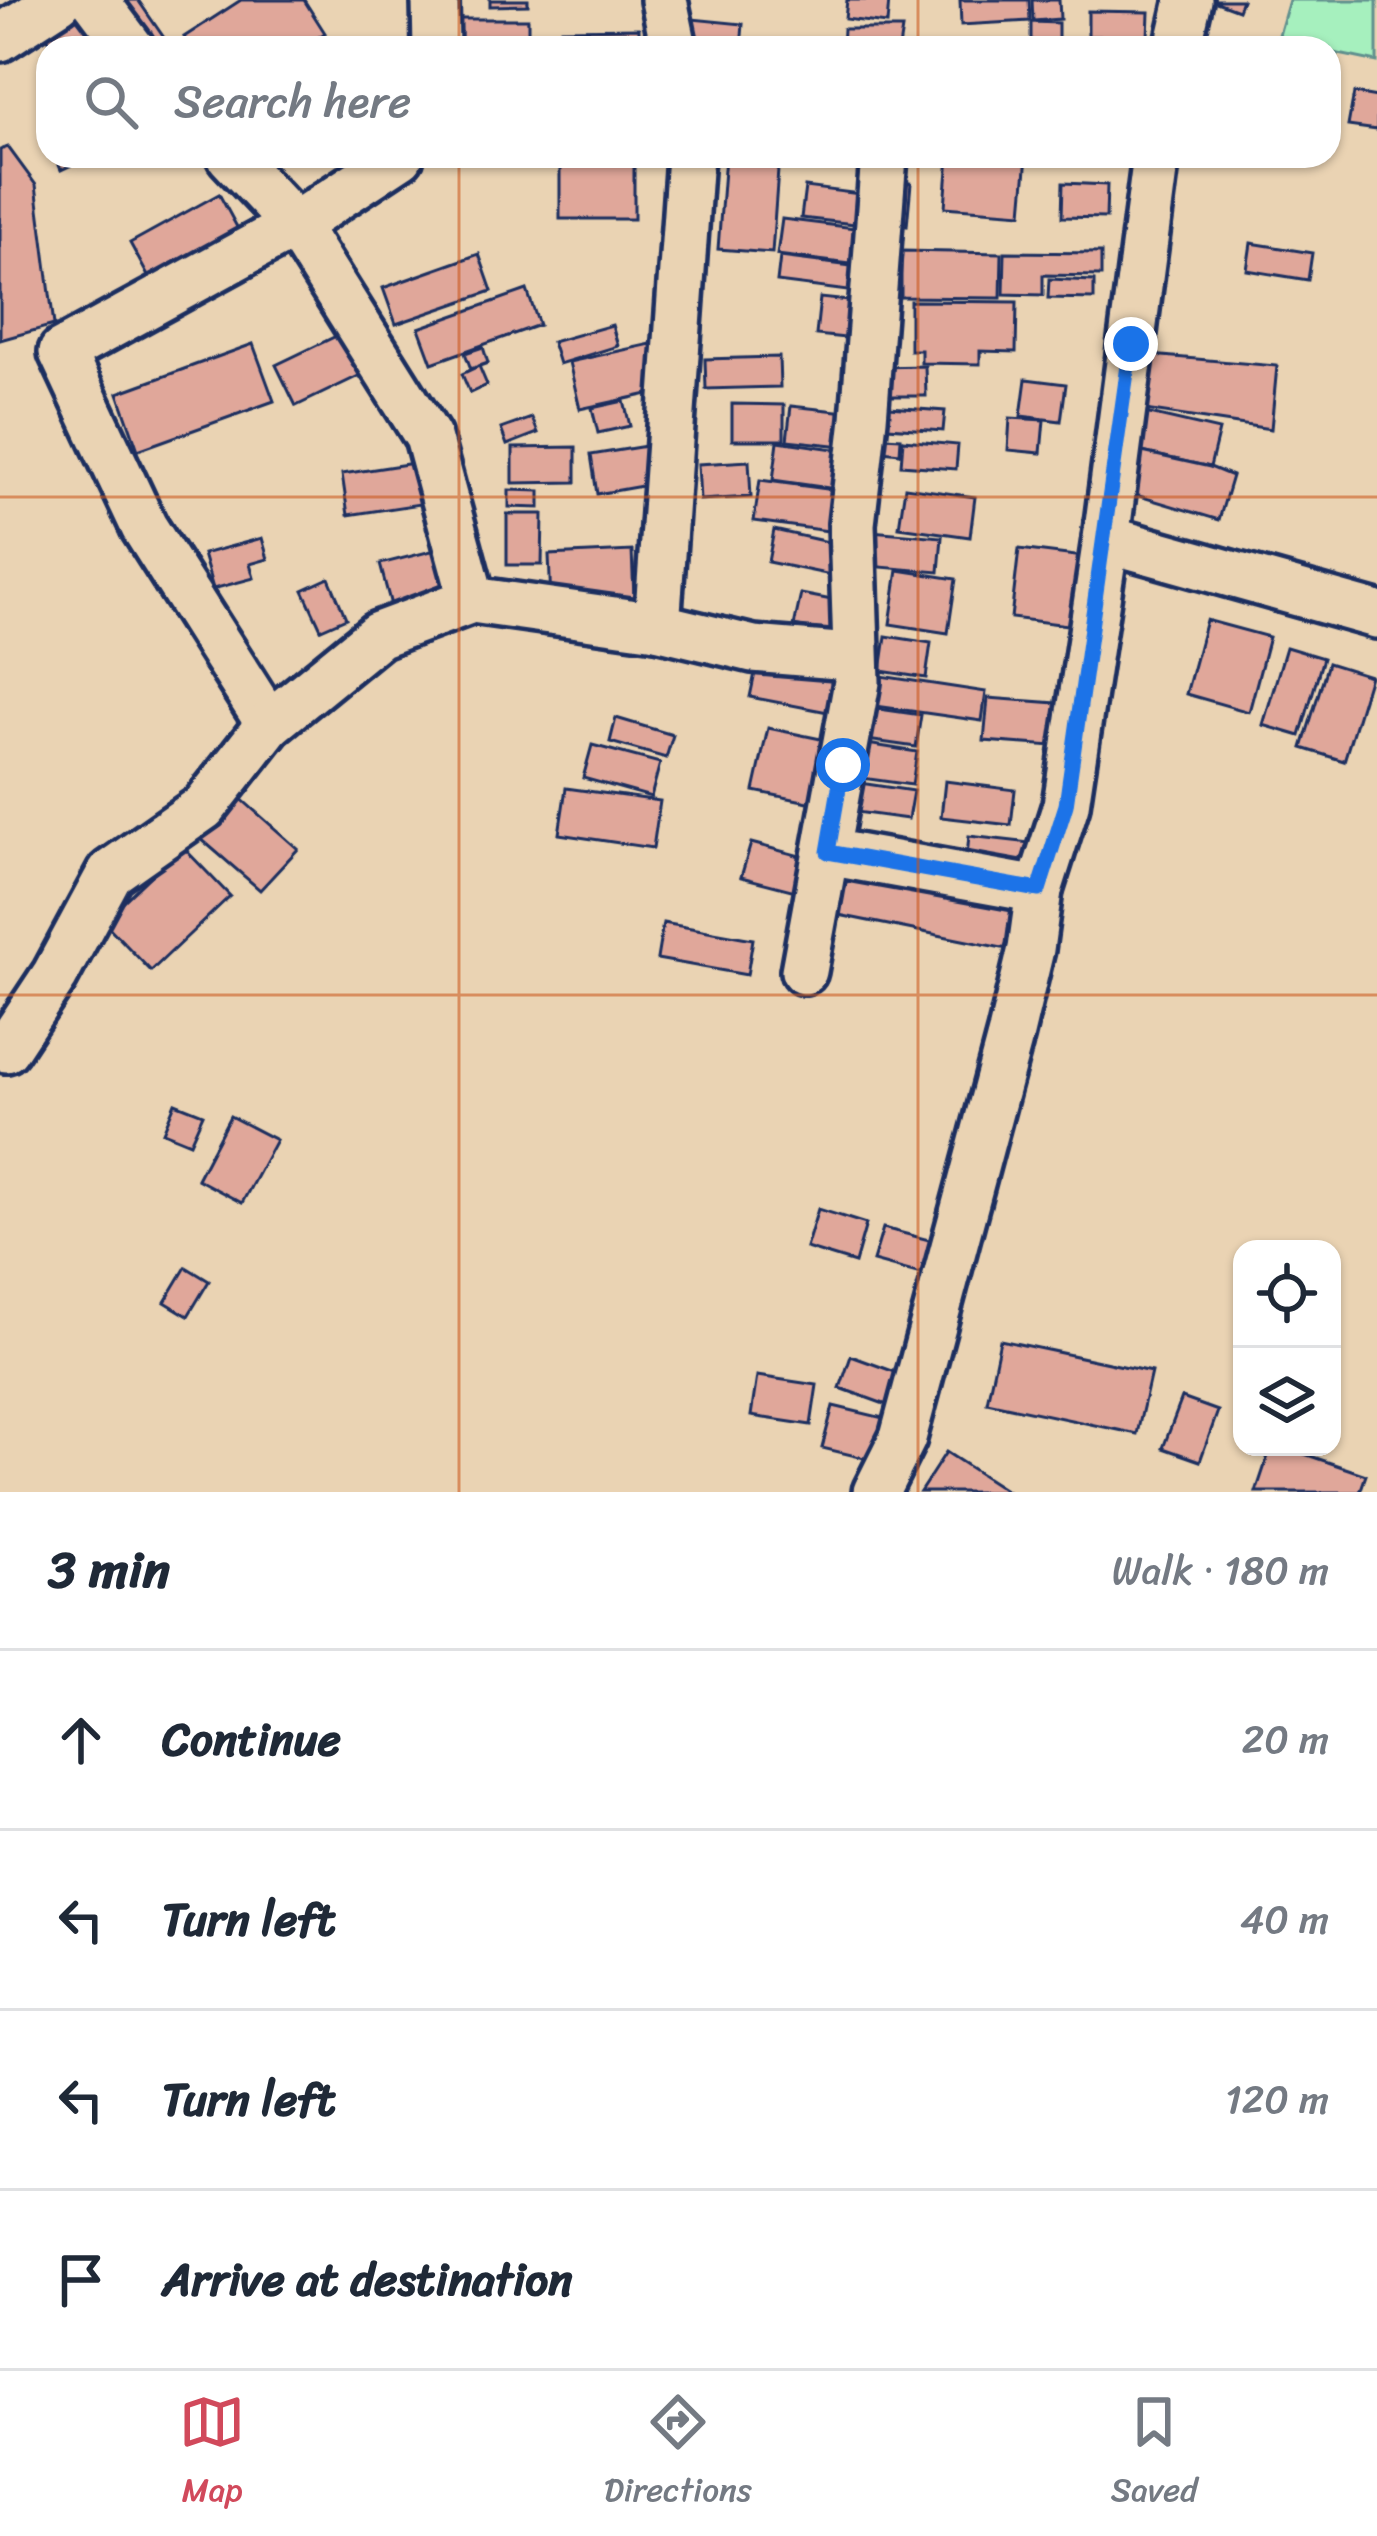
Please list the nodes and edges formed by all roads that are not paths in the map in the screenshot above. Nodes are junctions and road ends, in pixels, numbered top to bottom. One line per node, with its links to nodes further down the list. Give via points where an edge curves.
1 (59, 0): 10 (street)
2 (95, 0): 6 (street)
3 (435, 0): 7 (street)
4 (664, 0): 8 (street)
5 (1189, 0): 9 (street)
6 (122, 36)
7 (436, 36)
8 (672, 36)
9 (1181, 36)
10 (0, 38)
11 (241, 168): 16 (street)
12 (382, 168): 16 (street)
13 (689, 168): 20 (street)
14 (883, 168): 23 (street, via 852,524 857,682)
15 (1154, 168): 17 (street)
16 (295, 225): 18 (street, via 428,437); 22 (street, via 62,352 144,526)
17 (1106, 539): 19 (street); 24 (street, via 1066,805)
18 (472, 600): 20 (street); 22 (street, via 378,635)
19 (1377, 615)
20 (657, 626): 21 (street, via 753,650)
21 (838, 656)
22 (269, 724): 26 (street, via 204,807 110,873)
23 (828, 852): 24 (street); 25 (street)
24 (1039, 890): 27 (street, via 1011,1033 903,1438)
25 (804, 971)
26 (6, 1049)
27 (876, 1492)

